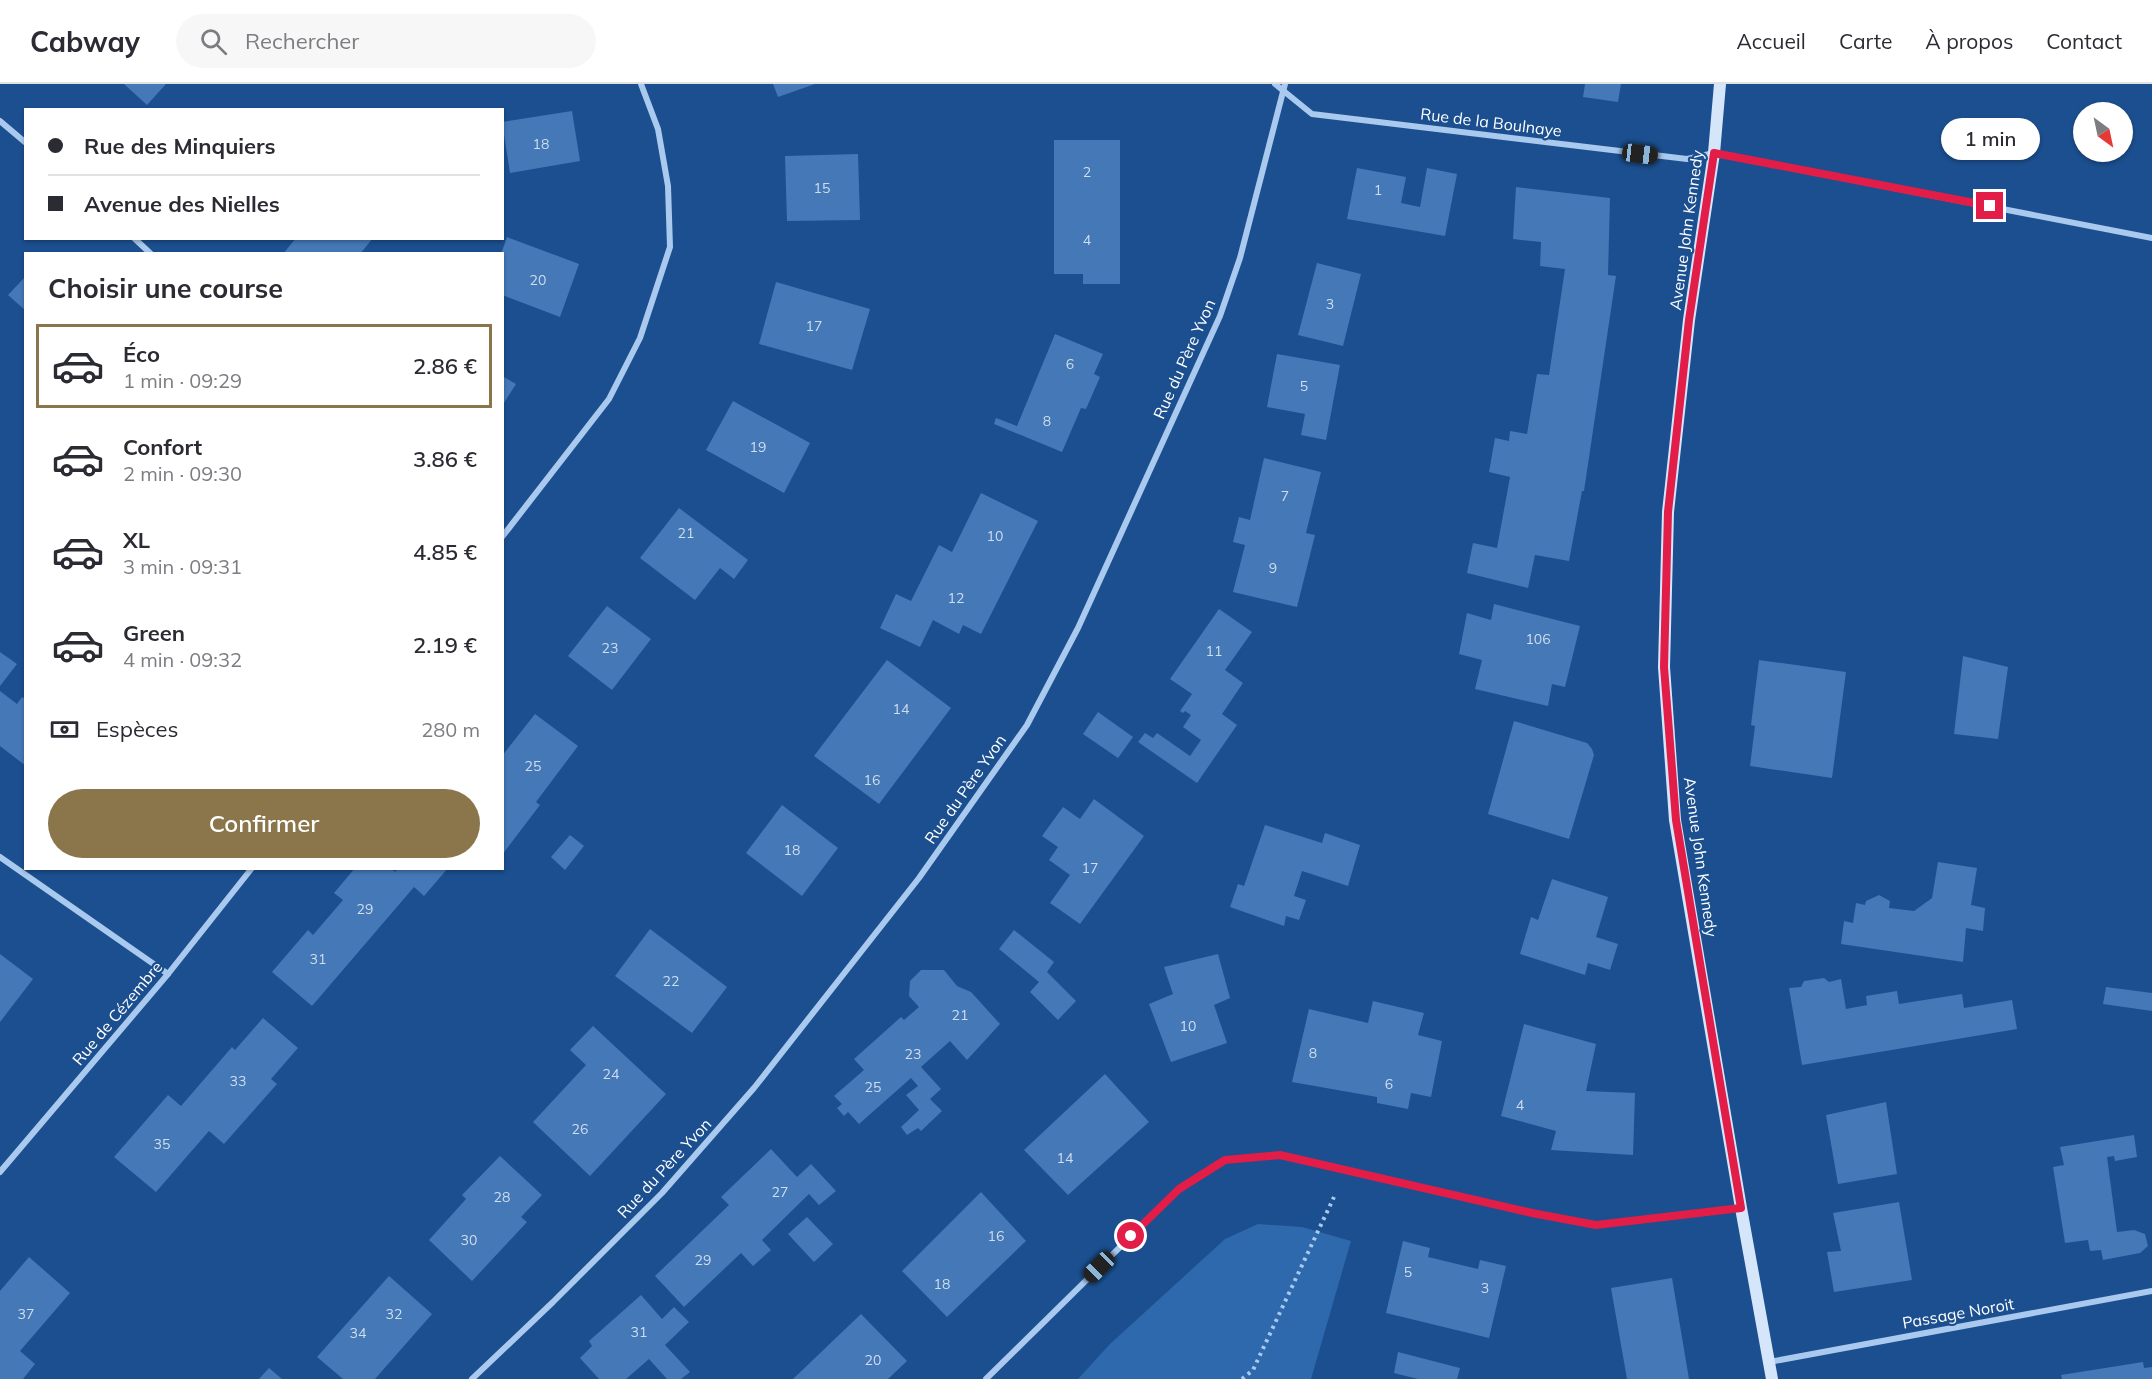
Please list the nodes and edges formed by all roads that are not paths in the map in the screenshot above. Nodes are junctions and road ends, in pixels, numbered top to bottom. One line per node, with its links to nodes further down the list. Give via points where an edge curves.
1 (641, 84): 12 (street, via 657,129 668,186 670,247 640,338 609,399)
2 (1275, 84): 5 (street, Rue de la Boulnaye)
3 (1285, 84): 5 (street, Rue du Père Yvon)
4 (1720, 84): 8 (main road, Avenue John Kennedy)
5 (1284, 93): 8 (street, Rue de la Boulnaye, via 1312,114 1687,159); 20 (street, Rue du Père Yvon, via 1240,258 1220,316 1078,628 1028,725 919,878 754,1088 662,1193)
6 (0, 121): 7 (street)
7 (24, 141)
8 (1714, 153): 9 (street); 17 (main road, Avenue John Kennedy, via 1689,320 1668,512 1664,667 1676,820)
9 (2152, 238)
10 (136, 240): 11 (street)
11 (149, 252)
12 (504, 534)
13 (0, 857): 15 (street)
14 (250, 870): 15 (street, Rue de Cézembre)
15 (168, 974): 16 (street, Rue de Cézembre)
16 (0, 1172)
17 (1741, 1208): 19 (main road, Avenue John Kennedy); 21 (street, via 1596,1225 1280,1155 1225,1160 1179,1189)
18 (2152, 1291): 19 (street, Passage Noroit)
19 (1768, 1362): 22 (main road, Avenue John Kennedy)
20 (472, 1379)
21 (986, 1379)
22 (1772, 1379)

